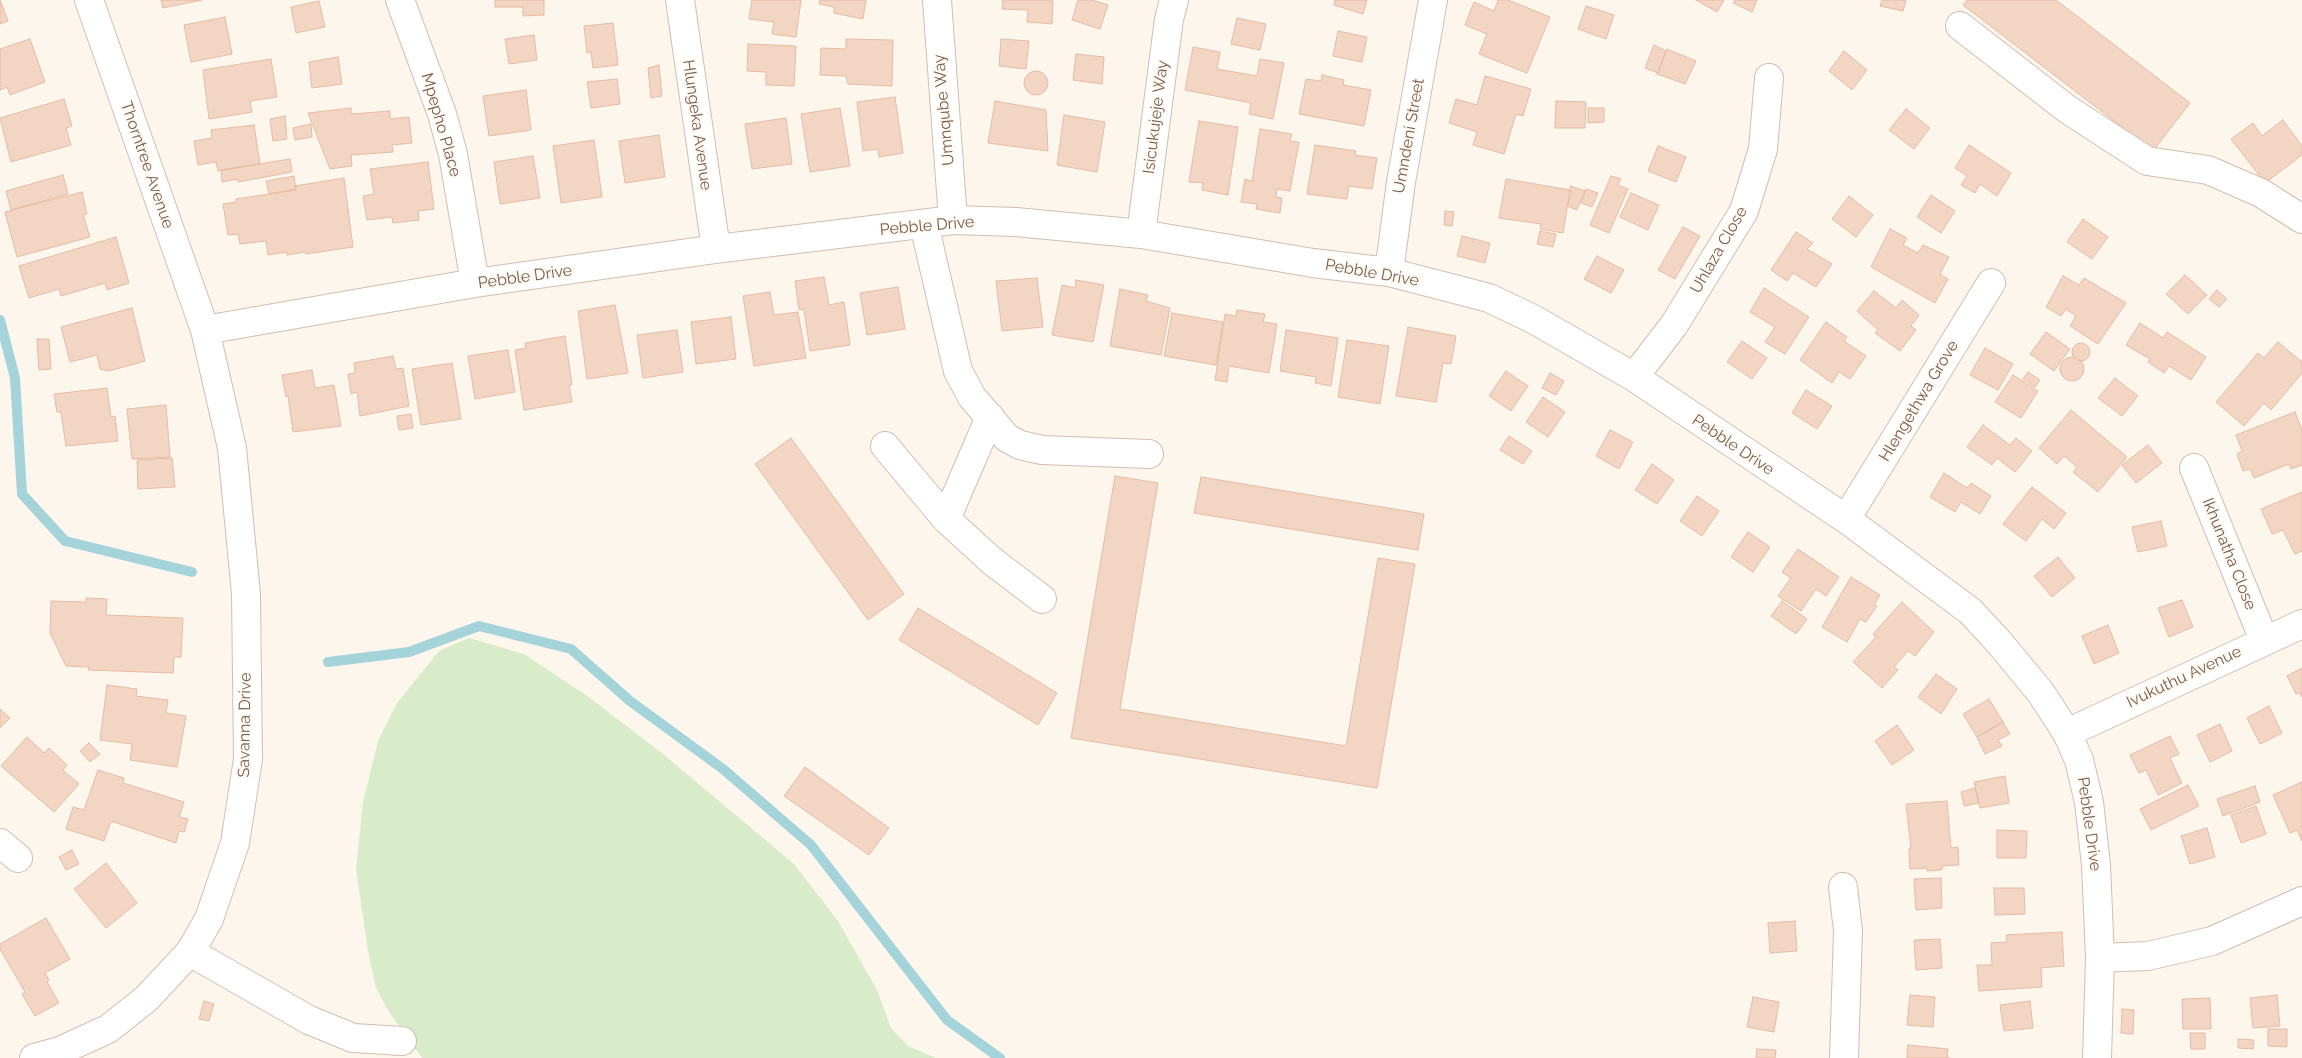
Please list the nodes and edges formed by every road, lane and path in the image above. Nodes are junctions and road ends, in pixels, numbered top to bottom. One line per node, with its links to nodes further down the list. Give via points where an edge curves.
1 (88, 0): 17 (street, Thorntree Avenue)
2 (400, 0): 15 (street, Mpepho Place, via 442,114 453,154)
3 (680, 0): 13 (street, Hlungeka Avenue)
4 (937, 0): 10 (street, Umnqube Way)
5 (1174, 0): 12 (street, Isicukujeje Way)
6 (1433, 0): 14 (street, Umndeni Street, via 1401,182)
7 (1960, 26): 9 (street, via 2067,109 2147,161 2208,170 2261,193)
8 (1769, 78): 18 (street, Uhlaza Close, via 1763,149 1744,211 1674,325)
9 (2302, 219)
10 (953, 220): 11 (street, Pebble Drive); 12 (street, Pebble Drive, via 1016,222)
11 (924, 224): 13 (street, Pebble Drive); 19 (street, via 958,371 972,397)
12 (1141, 234): 14 (street, Pebble Drive, via 1313,263)
13 (716, 249): 15 (street, Pebble Drive)
14 (1389, 272): 18 (street, Pebble Drive, via 1489,298 1534,319)
15 (475, 283): 17 (street, Pebble Drive)
16 (1991, 283): 24 (street, Hlengethwa Grove)
17 (204, 330): 31 (street, Savanna Drive, via 232,448 246,594 248,758 235,842 209,920)
18 (1634, 378): 24 (street, Pebble Drive)
19 (990, 417): 21 (street, via 1007,438 1020,445); 23 (street)
20 (885, 446): 23 (street)
21 (1150, 454)
22 (2194, 468): 27 (street, Ikhunatha Close)
23 (946, 519): 25 (street, via 992,561)
24 (1846, 519): 28 (street, Pebble Drive, via 1970,611 2036,687)
25 (1042, 599)
26 (2302, 624): 27 (street, Ivukuthu Avenue)
27 (2264, 640): 28 (street, Ivukuthu Avenue)
28 (2067, 733): 32 (street, Pebble Drive, via 2079,760 2089,802 2096,865)
29 (1843, 888): 35 (street, via 1848,931)
30 (2302, 901): 32 (street, via 2212,941 2148,956)
31 (190, 952): 33 (street, via 309,1020 353,1038); 34 (street, Savanna Drive, via 146,1000 108,1030 60,1051)
32 (2100, 958): 36 (street, Pebble Drive)
33 (402, 1041)
34 (34, 1058)
35 (1844, 1058)
36 (2098, 1058)

